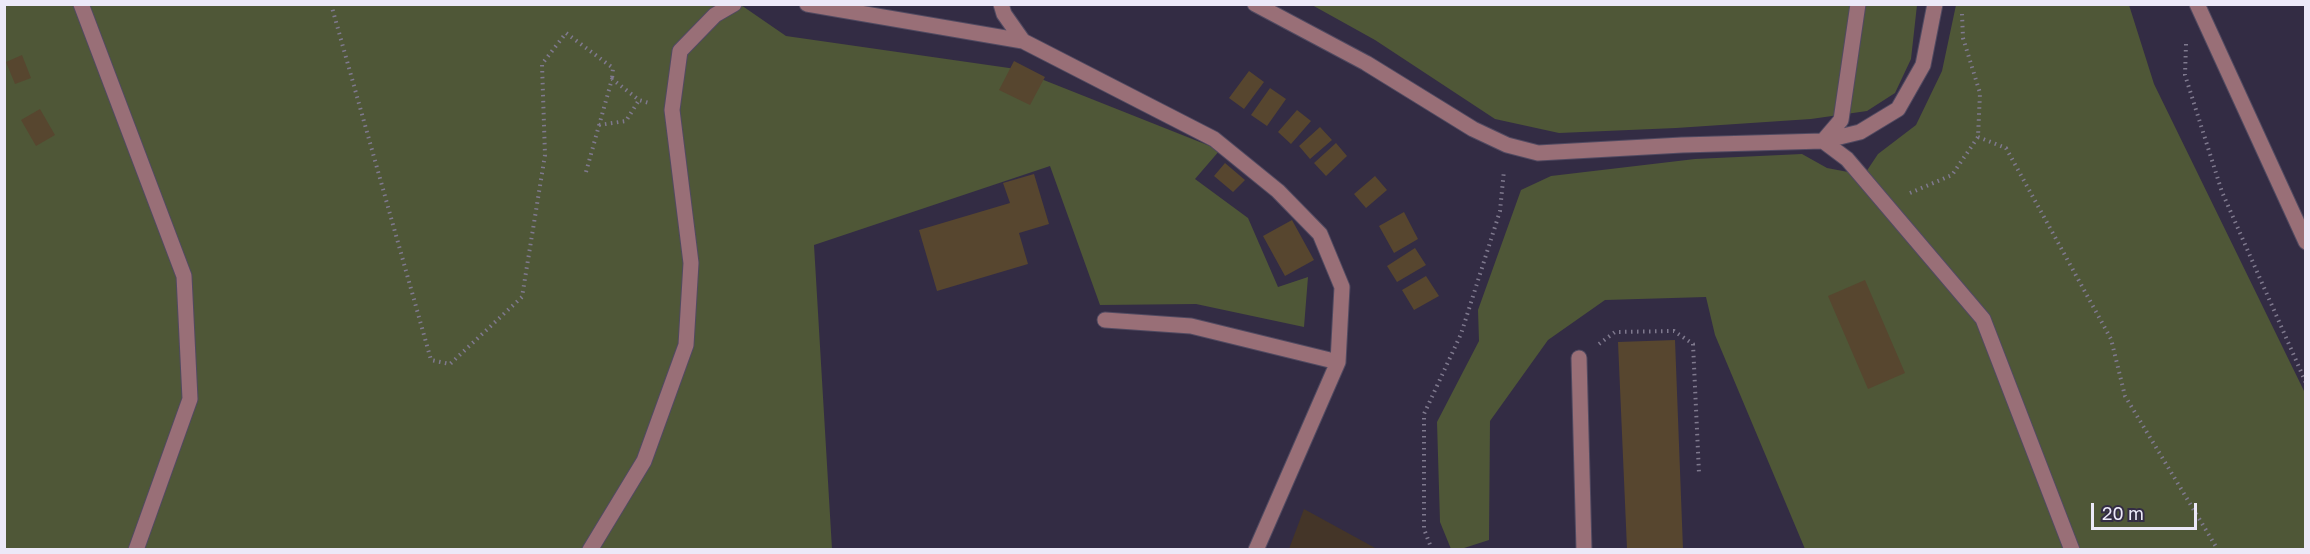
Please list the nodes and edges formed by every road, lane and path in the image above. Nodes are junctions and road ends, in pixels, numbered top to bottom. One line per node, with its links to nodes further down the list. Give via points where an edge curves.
1 (81, 4): 28 (street, via 184,276 190,399)
2 (331, 4): 13 (path, via 431,360 450,364 522,297 545,155 542,64 566,33 613,68)
3 (734, 4): 15 (street, via 716,15 680,51)
4 (807, 4): 12 (street)
5 (1001, 4): 12 (street)
6 (1255, 4): 19 (street)
7 (1858, 4): 18 (street, via 1841,120)
8 (1935, 4): 18 (street, via 1923,65 1899,109 1860,132)
9 (1961, 4): 17 (path, via 1963,38 1980,93)
10 (2197, 4): 22 (street)
11 (2186, 40): 26 (path, via 2185,75 2222,192)
12 (1023, 41): 25 (street, via 1214,139 1278,191 1320,234 1342,286)
13 (612, 79): 14 (path); 16 (path)
14 (639, 100): 15 (path); 16 (path, via 626,121)
15 (672, 110): 29 (street, via 692,263 686,345 644,461)
16 (599, 125): 20 (path)
17 (1978, 137): 21 (path, via 1952,175); 34 (path, via 2006,148 2111,339 2126,396)
18 (1822, 141): 19 (street, via 1538,153); 21 (street, via 1846,159)
19 (1507, 145): 31 (path, via 1500,211 1461,334 1424,414 1424,529)
20 (586, 172)
21 (1885, 204): 33 (street, via 1983,319)
22 (2306, 242)
23 (1105, 320): 25 (street, via 1191,326)
24 (1579, 358): 27 (path, via 1615,332 1674,331 1693,344); 32 (street)
25 (1338, 362): 30 (street)
26 (2306, 383)
27 (1699, 473)
28 (136, 549)
29 (590, 549)
30 (1256, 549)
31 (1432, 549)
32 (1584, 549)
33 (2072, 549)
34 (2218, 549)

